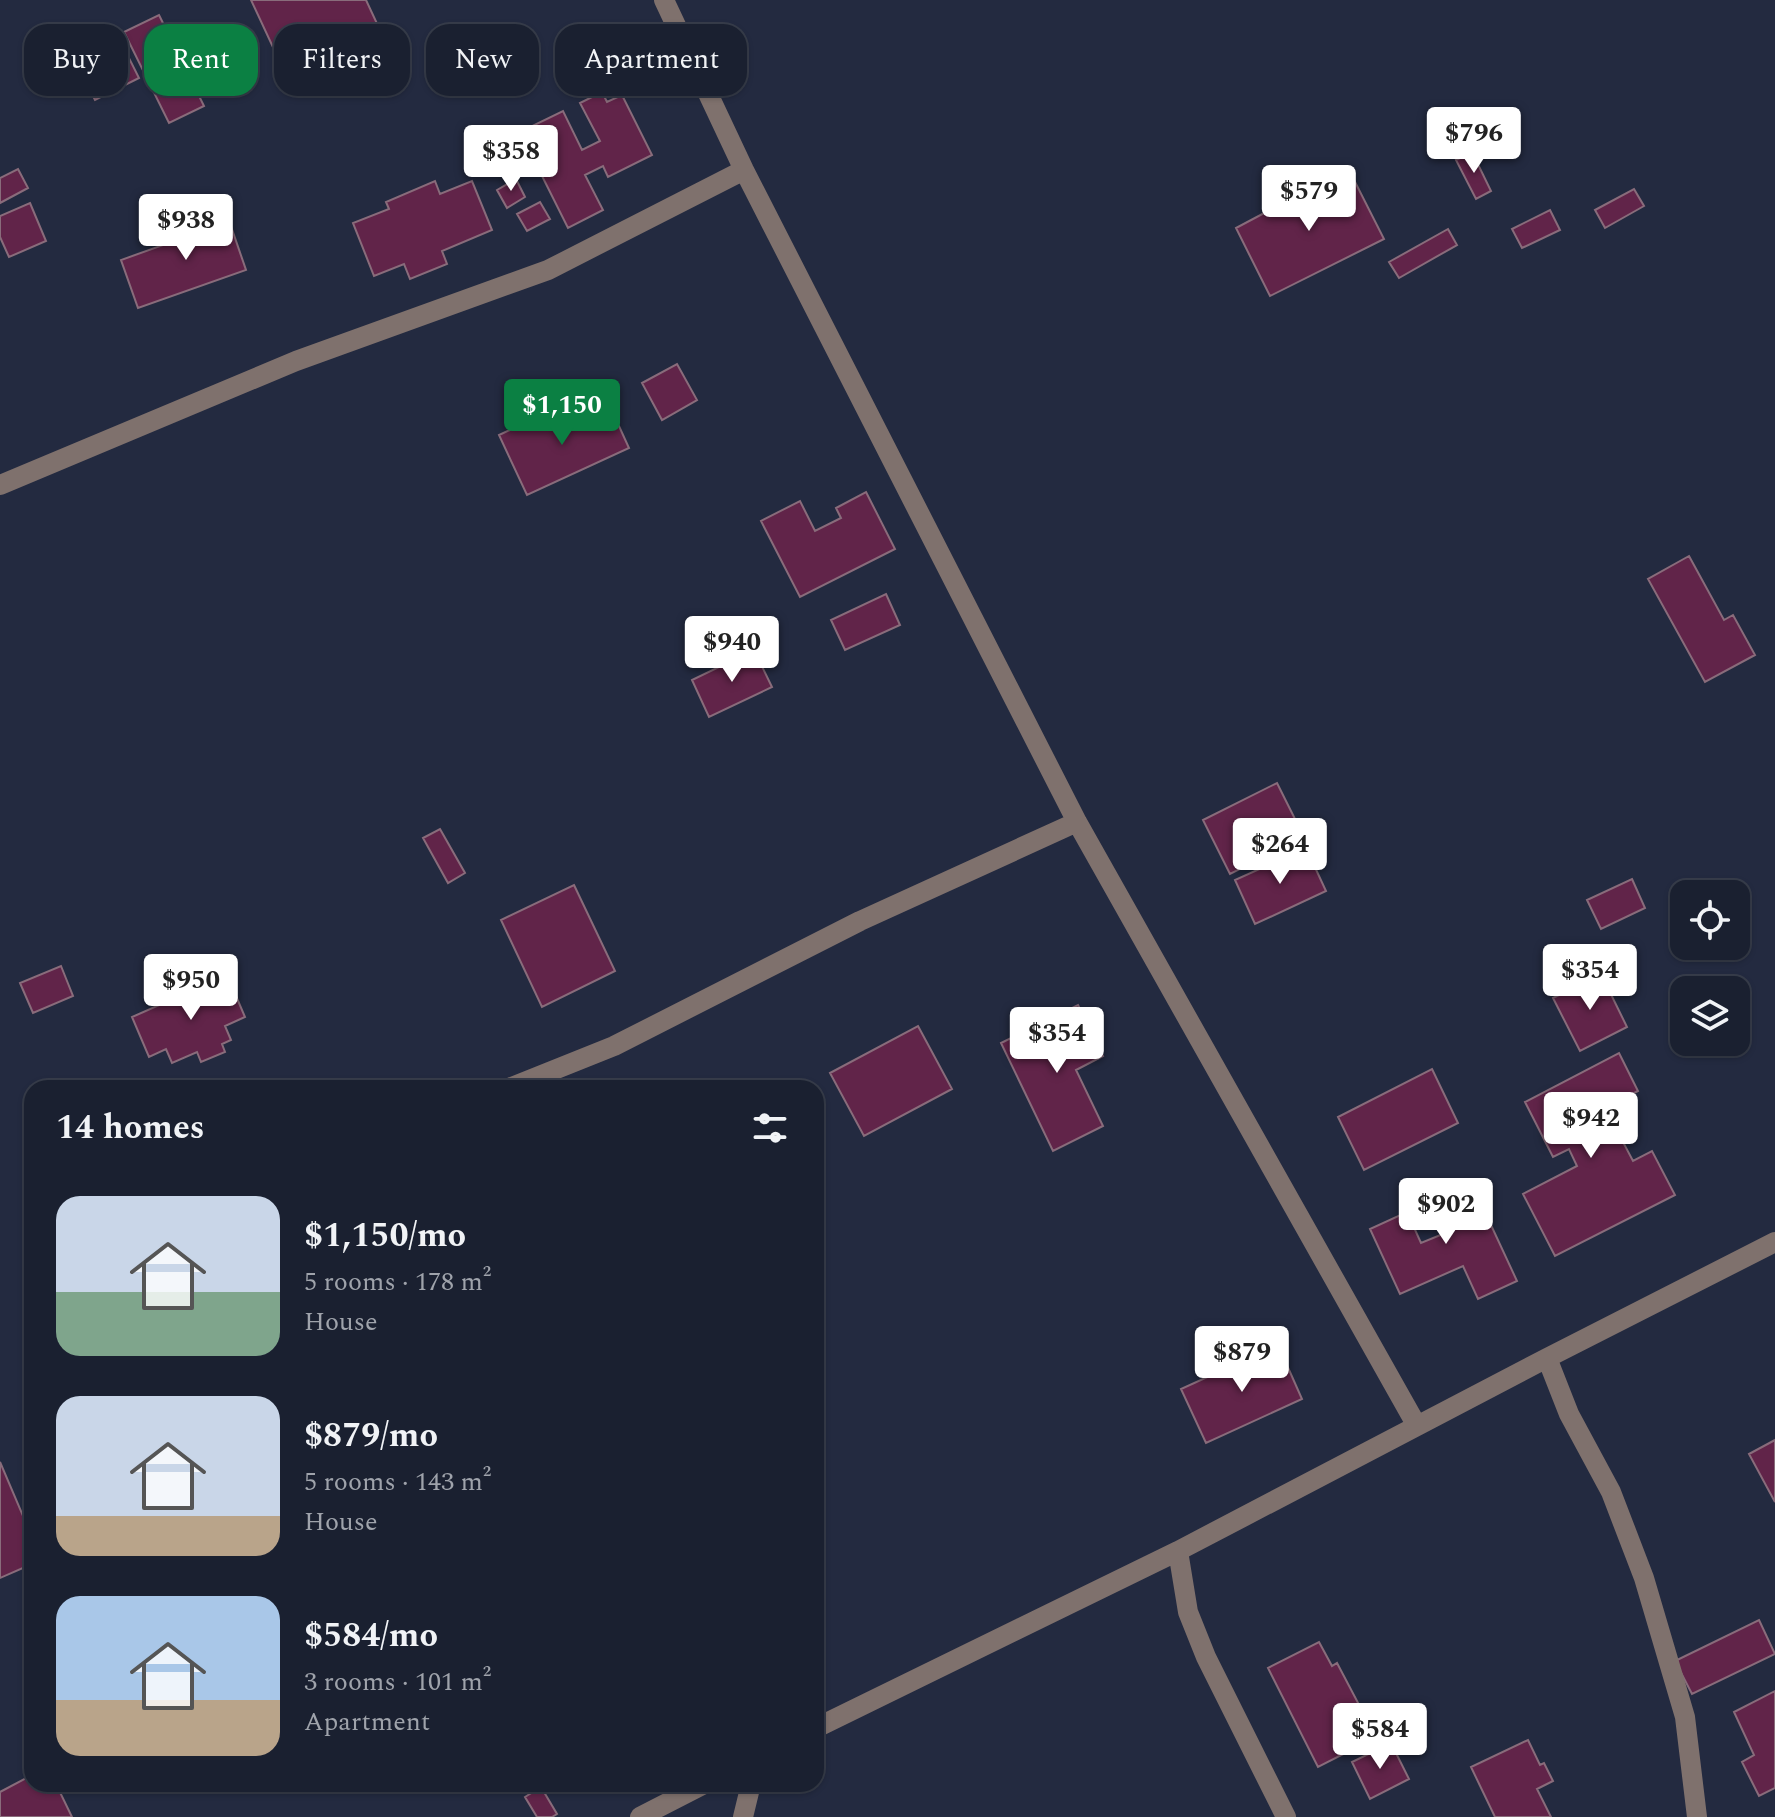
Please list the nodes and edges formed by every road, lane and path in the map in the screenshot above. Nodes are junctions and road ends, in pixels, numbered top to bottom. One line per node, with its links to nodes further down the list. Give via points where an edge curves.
1 (664, 0): 2 (street)
2 (744, 170): 3 (street, via 548,270 296,361); 4 (street)
3 (0, 485)
4 (1077, 822): 5 (street, via 860,921 614,1046); 8 (street)
5 (529, 1080)
6 (1775, 1242): 7 (street)
7 (1547, 1358): 8 (street); 16 (street, via 1569,1414 1611,1492 1644,1578 1685,1717)
8 (1417, 1426): 9 (street)
9 (1178, 1551): 10 (street); 15 (street, via 1188,1612 1206,1657)
10 (824, 1724)
11 (688, 1792): 13 (street)
12 (749, 1792): 14 (street)
13 (640, 1817)
14 (743, 1817)
15 (1286, 1817)
16 (1697, 1817)

